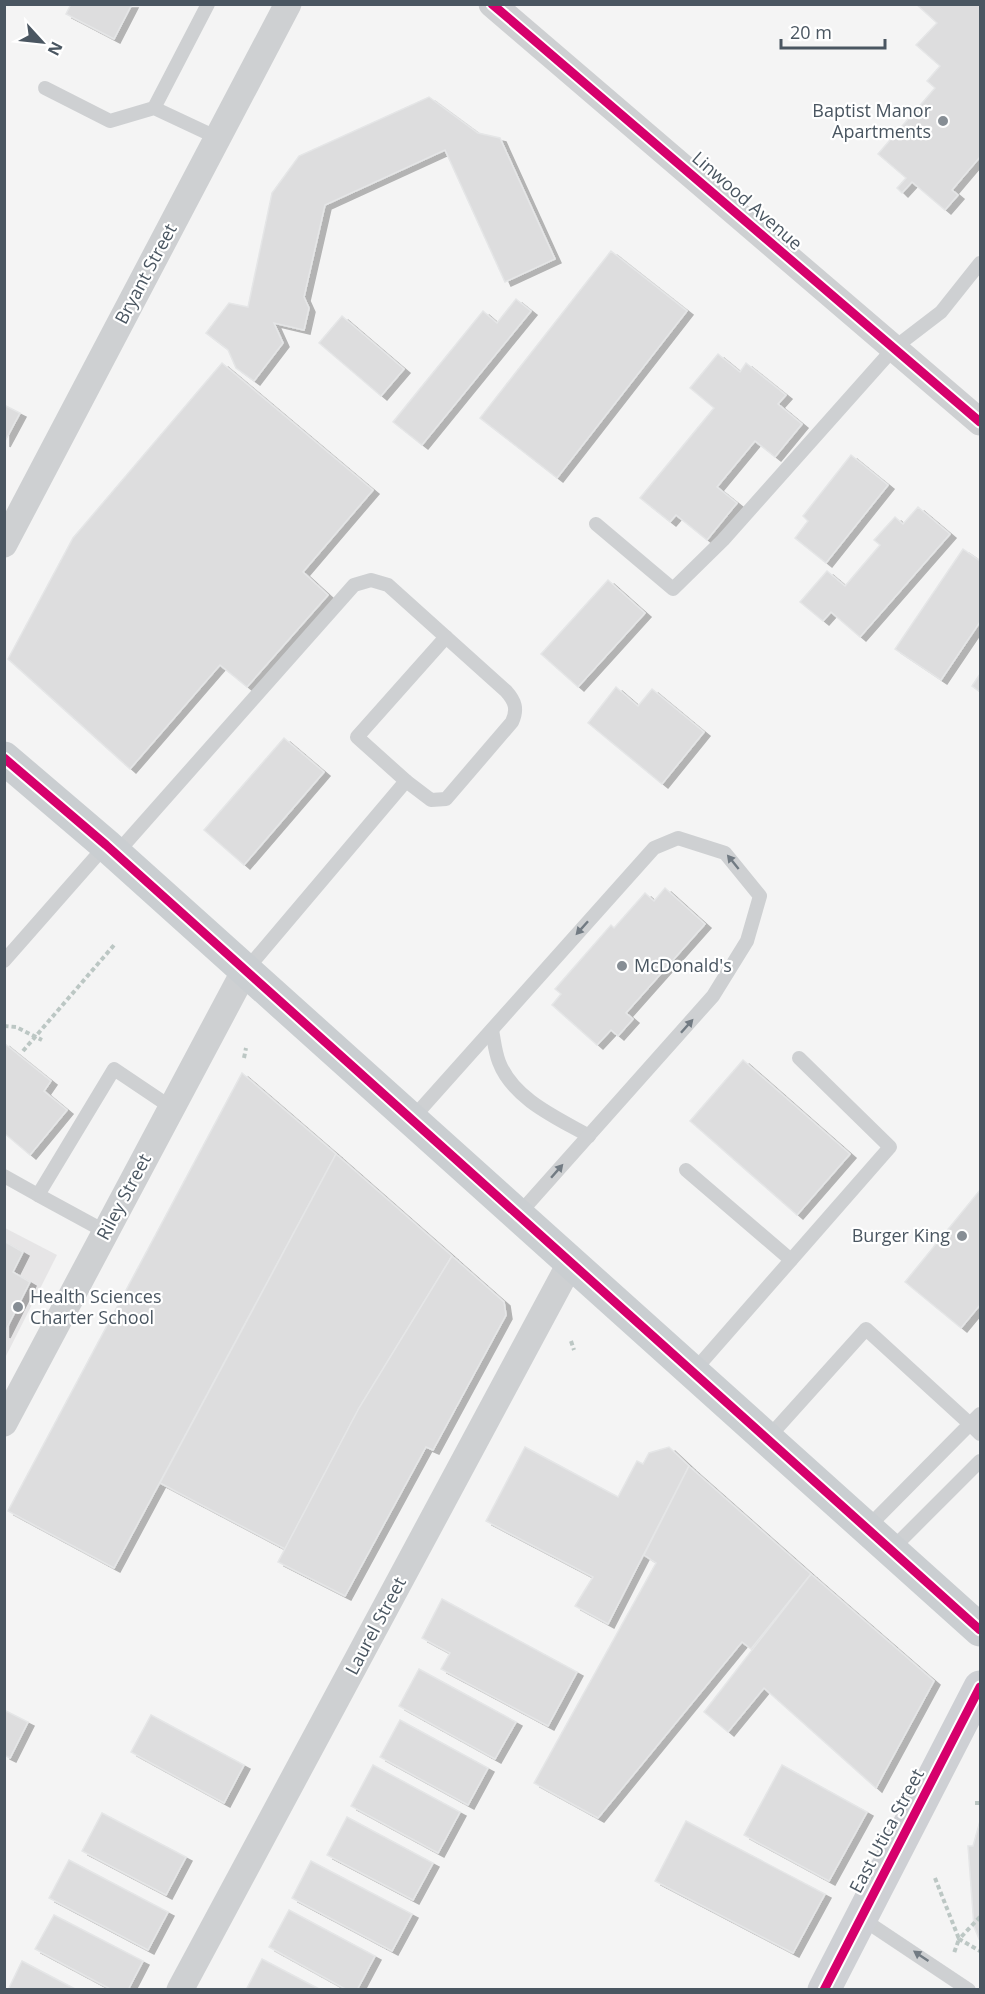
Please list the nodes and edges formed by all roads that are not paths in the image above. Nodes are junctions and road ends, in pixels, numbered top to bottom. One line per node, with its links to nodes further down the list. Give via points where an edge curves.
1 (208, 4): 5 (lane)
2 (288, 4): 6 (street, Bryant Street)
3 (492, 4): 8 (street, Linwood Avenue)
4 (45, 88): 5 (lane, via 110,121)
5 (154, 108): 6 (lane)
6 (218, 138): 11 (street, Bryant Street)
7 (981, 263): 8 (lane, via 941,312)
8 (894, 348): 9 (street, Linwood Avenue); 10 (lane, via 723,540 673,589)
9 (981, 422)
10 (596, 524)
11 (4, 544)
12 (446, 637): 14 (lane, via 357,737); 14 (lane, via 506,691 516,714 446,798 432,800); 15 (lane, via 388,585 371,580 354,585)
13 (4, 758): 15 (main road)
14 (406, 782): 17 (lane)
15 (111, 850): 16 (lane); 17 (main road)
16 (4, 961)
17 (244, 972): 20 (street, Riley Street); 21 (main road)
18 (492, 1030): 21 (lane); 22 (lane, via 499,1063 511,1081 534,1104); 22 (lane, one-way to 18, via 713,996 747,941 760,896 725,853 678,838 654,848)
19 (799, 1058): 28 (lane, via 890,1147)
20 (172, 1108): 25 (lane, via 114,1069); 27 (street, Riley Street)
21 (411, 1120): 26 (main road)
22 (589, 1136): 26 (lane, one-way to 22)
23 (686, 1170): 28 (lane)
24 (4, 1176): 25 (lane)
25 (38, 1196): 27 (lane)
26 (518, 1215): 29 (main road)
27 (106, 1232): 32 (street, Riley Street)
28 (791, 1260): 30 (lane)
29 (571, 1262): 30 (main road); 42 (street, Laurel Street)
30 (693, 1372): 35 (main road)
31 (981, 1414): 33 (lane)
32 (4, 1422)
33 (970, 1424): 34 (lane); 35 (lane, via 866,1329); 37 (lane)
34 (981, 1434)
35 (767, 1439): 37 (main road)
36 (981, 1461): 38 (lane)
37 (867, 1528): 38 (main road)
38 (891, 1550): 39 (main road)
39 (981, 1630)
40 (981, 1687): 41 (street, East Utica Street)
41 (860, 1918): 43 (street, East Utica Street); 44 (lane, one-way to 41)
42 (180, 1989)
43 (824, 1989)
44 (969, 1989)

